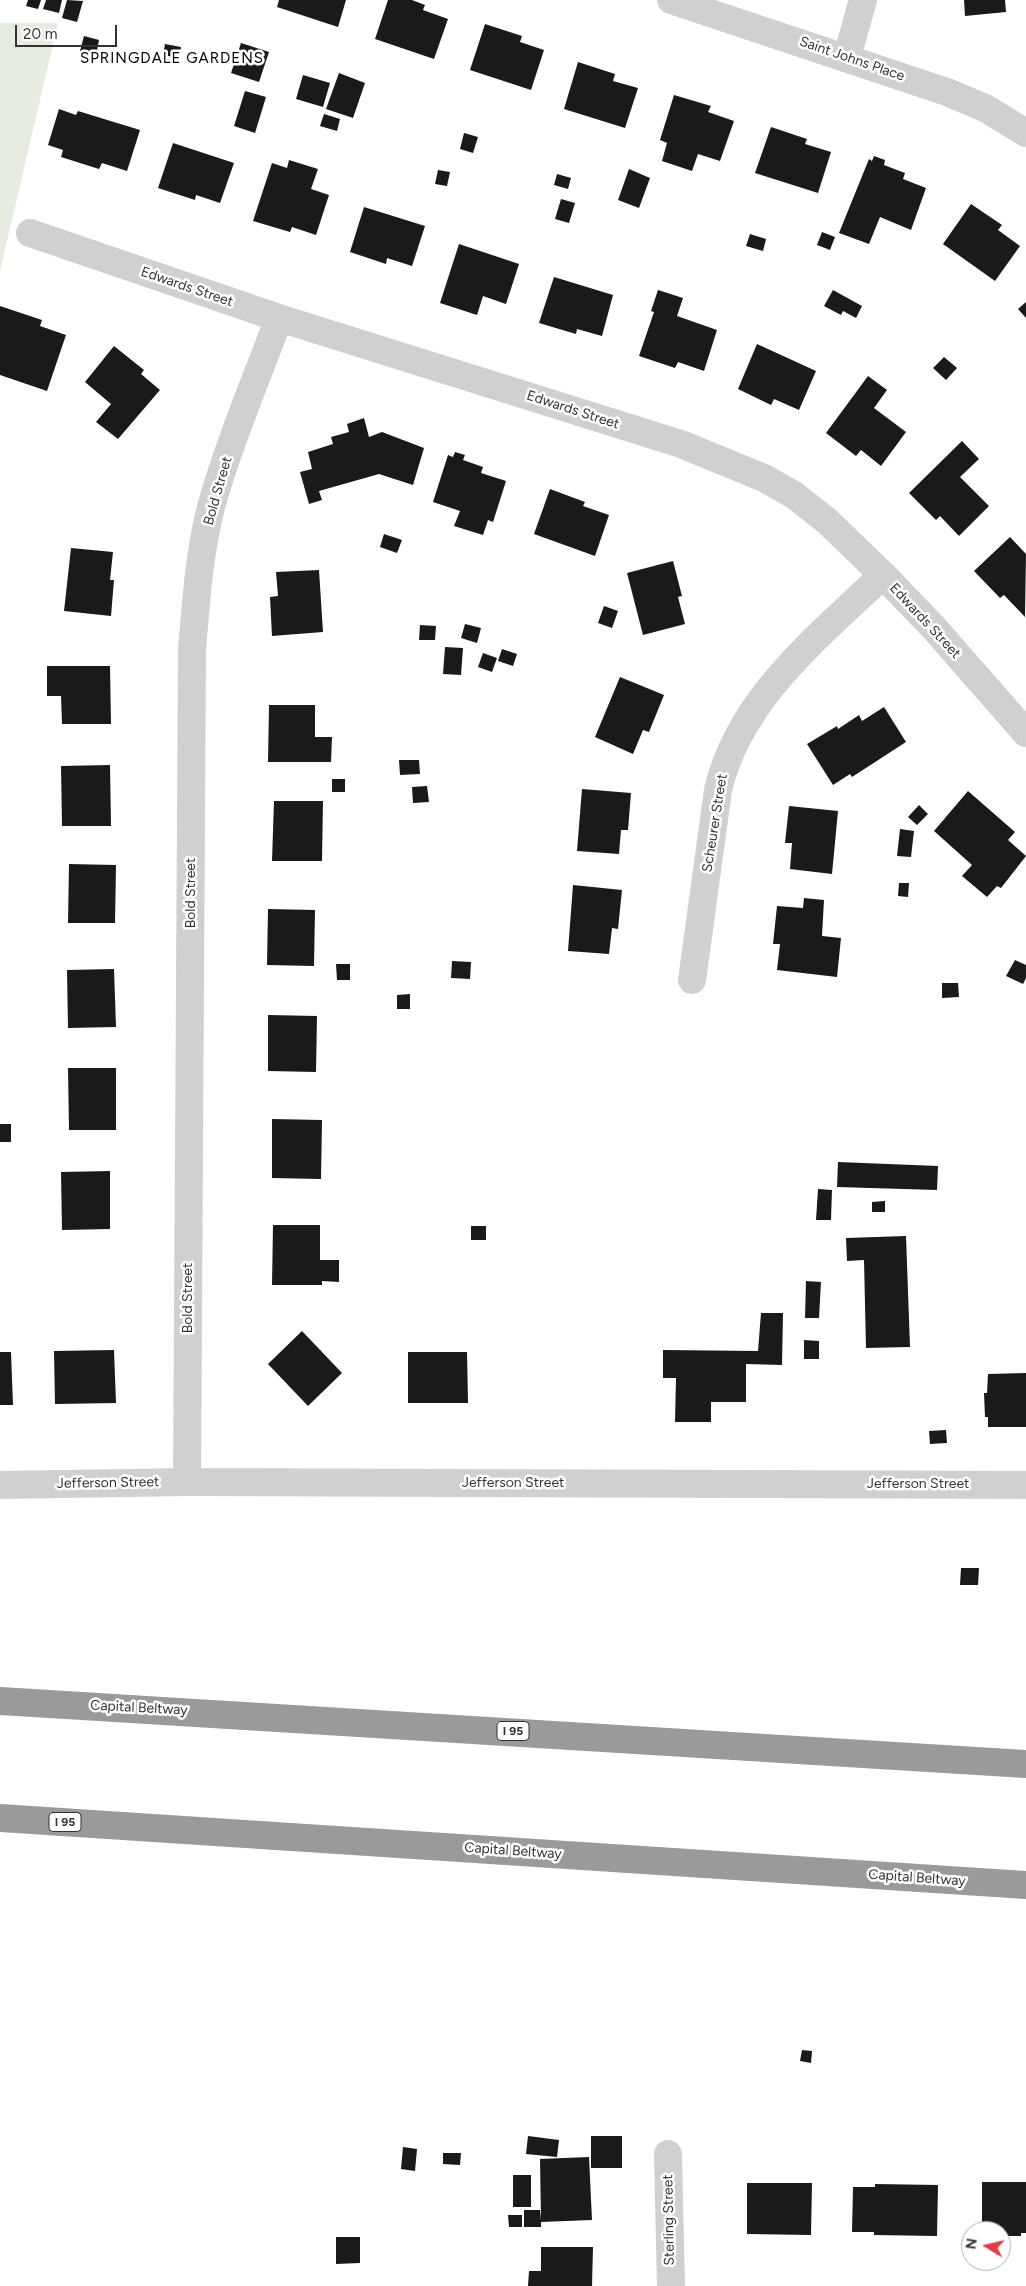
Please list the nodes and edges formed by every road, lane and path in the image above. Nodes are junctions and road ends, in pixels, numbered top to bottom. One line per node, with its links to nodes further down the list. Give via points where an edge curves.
1 (671, 0): 3 (street, Saint Johns Place)
2 (863, 0): 3 (street)
3 (847, 57): 4 (street, Saint Johns Place, via 985,108)
4 (1026, 133)
5 (30, 233): 6 (street, Edwards Street)
6 (279, 318): 7 (street, Edwards Street, via 719,458 794,495 827,521); 10 (street, Bold Street, via 211,508 201,553 192,650)
7 (883, 575): 8 (street, Edwards Street); 9 (street, Scheurer Street, via 770,688 733,745 718,790)
8 (1026, 733)
9 (692, 980)
10 (187, 1482): 11 (street, Jefferson Street); 12 (street, Jefferson Street)
11 (0, 1485)
12 (1026, 1485)
13 (0, 1701): 14 (highway, Capital Beltway / I 95)
14 (1026, 1764)
15 (0, 1818): 16 (highway, Capital Beltway / I 95)
16 (1026, 1885)
17 (668, 2154): 18 (street, Sterling Street)
18 (670, 2286)

